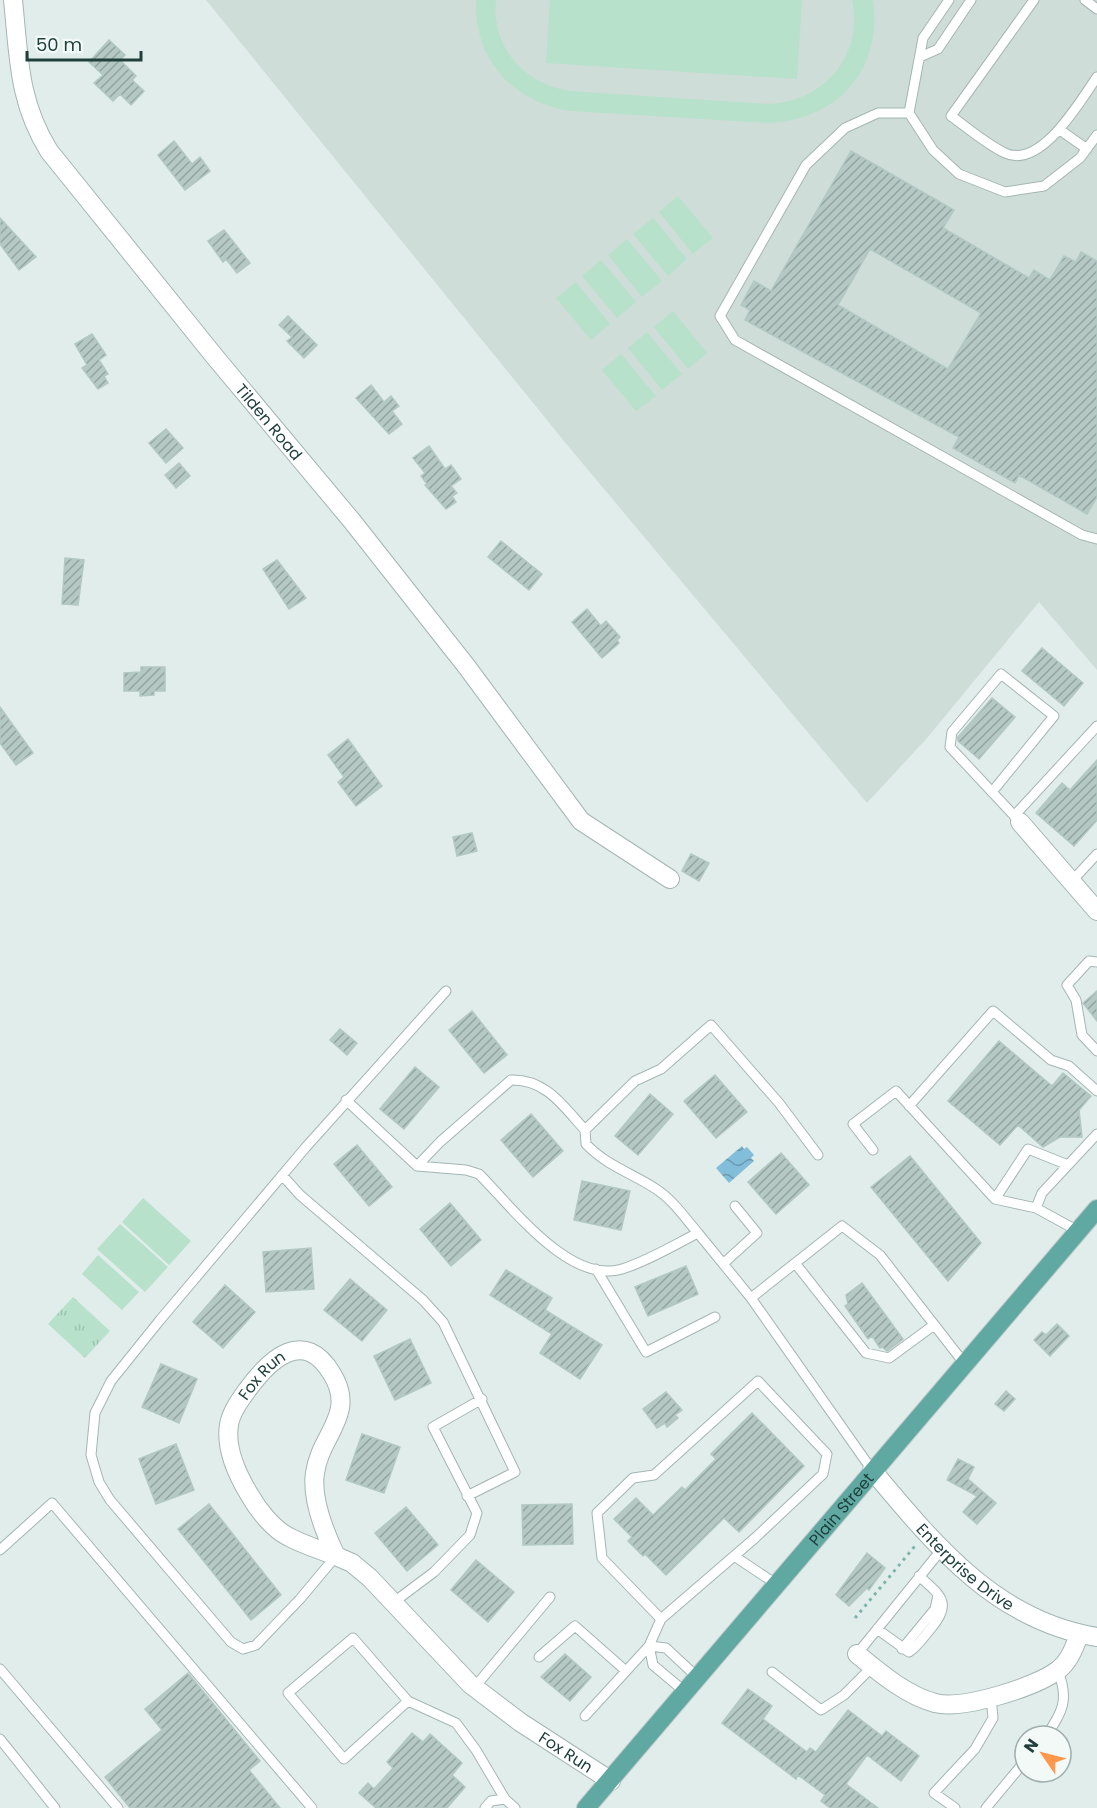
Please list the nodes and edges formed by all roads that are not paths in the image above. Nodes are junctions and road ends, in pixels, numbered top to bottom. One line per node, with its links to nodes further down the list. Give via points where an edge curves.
1 (13, 0): 18 (street, Tilden Road, via 22,89 49,151 352,520 581,821)
2 (949, 0): 7 (lane, via 923,38)
3 (971, 0): 7 (lane, via 938,49)
4 (1034, 0): 10 (lane, via 951,116 1007,154 1023,155)
5 (1085, 0): 6 (lane)
6 (1097, 9)
7 (920, 57): 9 (lane)
8 (1097, 78): 10 (lane)
9 (909, 113): 12 (lane, via 933,150 959,174 1005,192 1044,186); 13 (lane, via 878,113 845,128 806,165 720,316 735,340 1082,536)
10 (1060, 130): 12 (lane)
11 (1097, 135): 12 (lane)
12 (1087, 149)
13 (1097, 539)
14 (1097, 726): 16 (lane)
15 (992, 792): 15 (lane, via 950,747 952,732 1001,674 1054,716); 16 (lane)
16 (1017, 819): 19 (street)
17 (1097, 854): 19 (lane)
18 (670, 879)
19 (1071, 882): 20 (street)
20 (1097, 911)
21 (1097, 962): 23 (lane, via 1089,961 1067,985 1076,1000 1082,1035)
22 (446, 991): 25 (lane)
23 (1097, 1051)
24 (1097, 1090): 26 (lane, via 1069,1066 1051,1060 993,1011)
25 (346, 1100): 32 (lane); 33 (lane)
26 (909, 1106): 29 (lane, via 896,1091 853,1124); 34 (lane)
27 (585, 1130): 30 (lane, via 635,1081 661,1069 711,1024 779,1102); 32 (lane, via 546,1088 528,1080 512,1080); 39 (lane, via 586,1144 596,1155 659,1191)
28 (1097, 1134): 31 (lane)
29 (873, 1150)
30 (818, 1155)
31 (1068, 1165): 34 (lane, via 1028,1149); 36 (lane, via 1042,1193)
32 (417, 1166): 42 (lane, via 479,1174 545,1241 566,1256)
33 (282, 1175): 47 (lane, via 444,1322); 52 (lane, via 111,1381 95,1413 91,1455 99,1482 110,1500 231,1642 243,1649 256,1645)
34 (995, 1199): 36 (lane)
35 (735, 1206): 40 (lane, via 757,1233)
36 (1036, 1208): 38 (lane)
37 (1097, 1209): 38 (main road, Plain Street)
38 (1078, 1231): 46 (main road, Plain Street)
39 (698, 1233): 40 (lane); 42 (lane, via 622,1269)
40 (724, 1263): 43 (lane)
41 (795, 1263): 43 (lane); 45 (lane, via 866,1353 889,1358); 45 (lane, via 842,1226 879,1255)
42 (596, 1269): 44 (lane, via 646,1352)
43 (751, 1298): 48 (lane)
44 (715, 1317)
45 (934, 1325): 46 (lane)
46 (964, 1363): 48 (main road, Plain Street)
47 (482, 1399): 49 (lane, via 433,1427); 49 (lane, via 515,1472)
48 (872, 1470): 51 (street, Enterprise Drive); 55 (main road, Plain Street)
49 (467, 1496): 57 (lane, via 477,1513 470,1534 434,1572)
50 (0, 1550): 83 (lane, via 52,1503)
51 (942, 1550): 54 (lane); 60 (street, Enterprise Drive, via 960,1569 1025,1615)
52 (336, 1556): 52 (street, Fox Run, via 316,1498 315,1473 341,1411 341,1393 332,1373 319,1358 312,1353 291,1352 271,1361 243,1395 229,1425 228,1443 241,1482 269,1522 288,1537); 57 (street, Fox Run, via 362,1570)
53 (734, 1556): 55 (lane); 58 (lane); 58 (lane, via 823,1474 827,1454 758,1380 654,1475 633,1478 597,1513 602,1558)
54 (919, 1576): 59 (lane); 59 (lane, via 936,1591 944,1605 940,1617 911,1651)
55 (776, 1584): 70 (main road, Plain Street)
56 (550, 1598): 71 (lane)
57 (394, 1602): 71 (street, Fox Run)
58 (661, 1619): 62 (lane)
59 (878, 1629): 63 (lane)
60 (1078, 1634): 61 (street, Enterprise Drive); 68 (street)
61 (1097, 1637)
62 (649, 1646): 67 (lane); 70 (lane, via 666,1648); 72 (lane, via 653,1665)
63 (858, 1654): 65 (street)
64 (539, 1657): 67 (lane, via 575,1626)
65 (873, 1666): 69 (lane, via 844,1695 821,1710); 73 (street, via 932,1702 960,1705)
66 (0, 1669): 82 (lane)
67 (626, 1671): 75 (lane)
68 (1058, 1671): 73 (street); 76 (lane, via 1065,1704)
69 (772, 1672)
70 (696, 1676): 72 (main road, Plain Street)
71 (474, 1688): 79 (street, Fox Run)
72 (684, 1691): 79 (main road, Plain Street)
73 (991, 1698): 87 (lane, via 993,1718 975,1749 934,1793)
74 (408, 1701): 74 (lane, via 353,1638 288,1693 344,1759); 80 (lane, via 456,1723)
75 (585, 1716)
76 (1053, 1724)
77 (0, 1739): 81 (lane)
78 (1013, 1775): 88 (lane)
79 (611, 1781): 86 (main road, Plain Street)
80 (504, 1799): 84 (lane, via 491,1801); 85 (lane)
81 (55, 1808)
82 (118, 1808)
83 (312, 1808)
84 (484, 1808)
85 (515, 1808)
86 (586, 1808)
87 (955, 1808)
88 (986, 1808)

